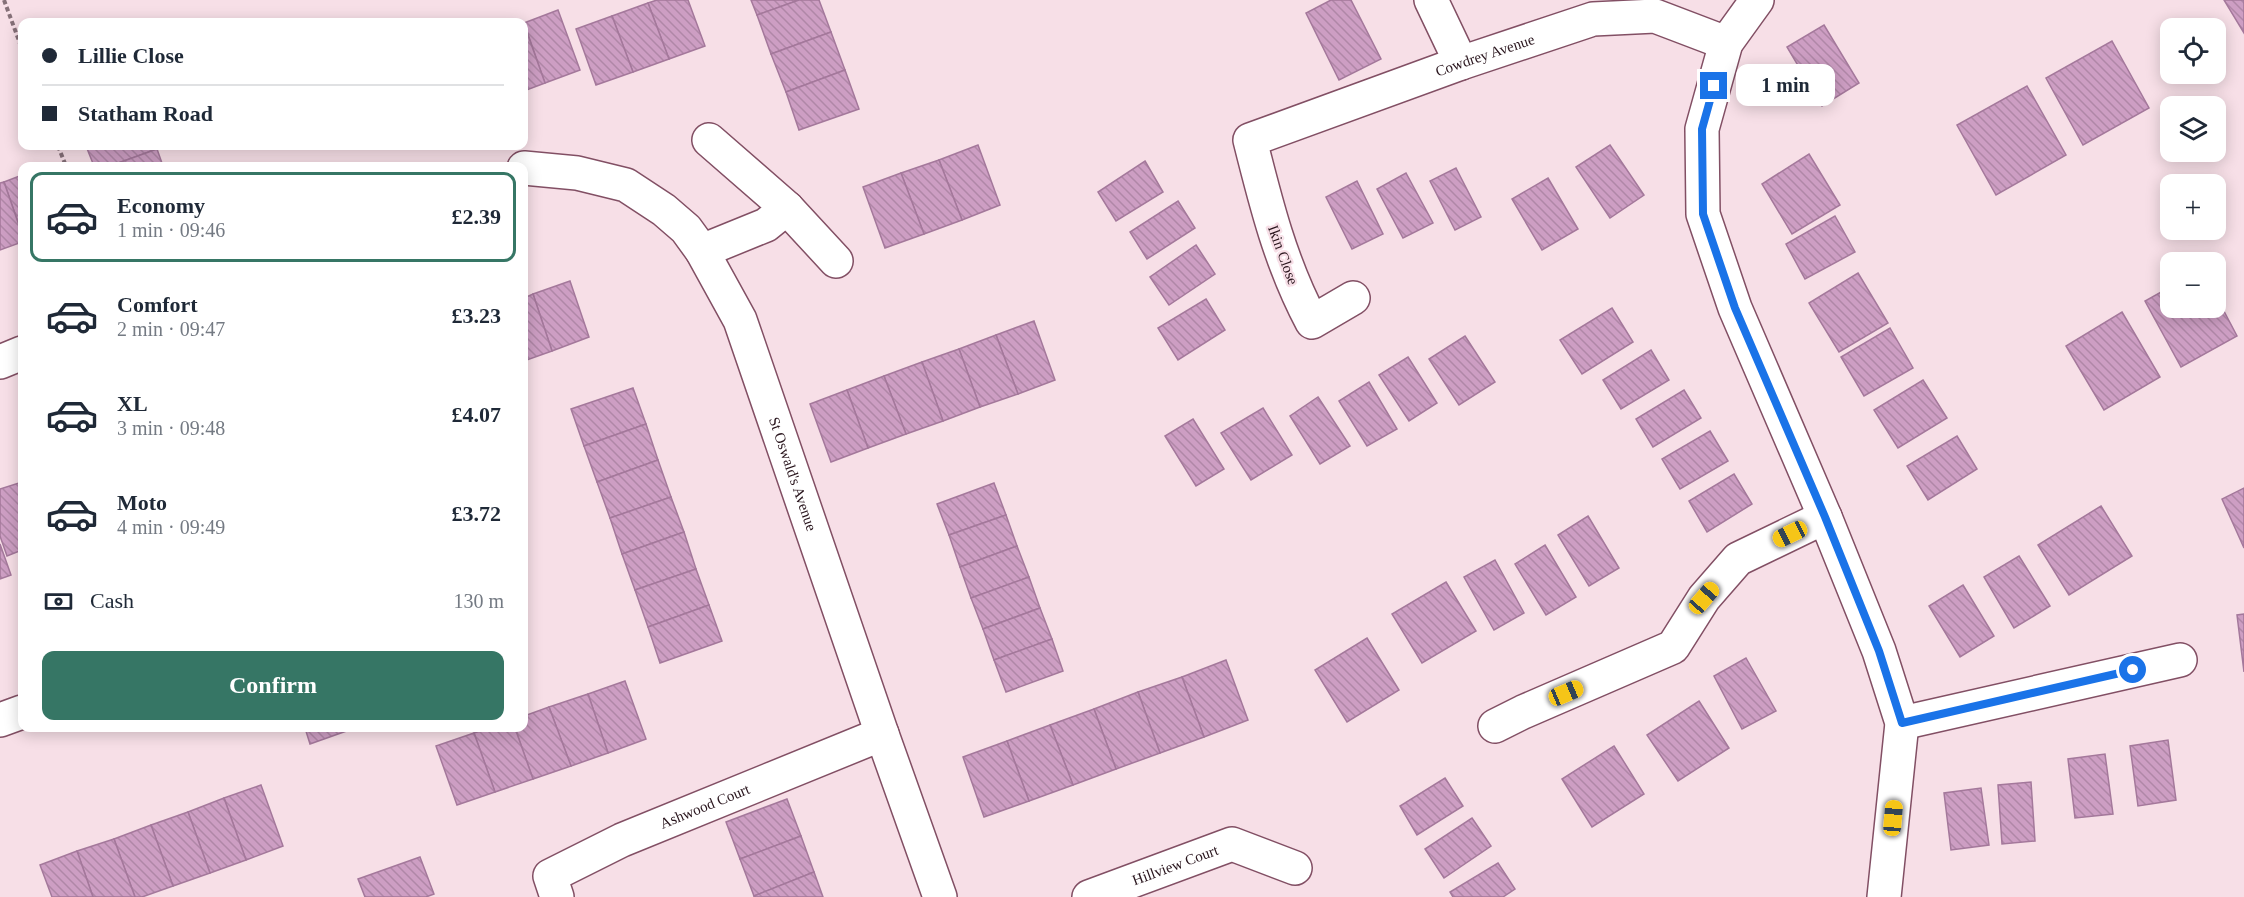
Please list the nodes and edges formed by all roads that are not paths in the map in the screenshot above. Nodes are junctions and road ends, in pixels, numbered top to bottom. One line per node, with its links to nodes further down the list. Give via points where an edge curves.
1 (1431, 0): 4 (street)
2 (1757, 0): 3 (street)
3 (1726, 43): 4 (street, Cowdrey Avenue, via 1655,16 1593,19); 14 (street, via 1702,129 1703,214 1735,308)
4 (1461, 63): 6 (street, Cowdrey Avenue)
5 (709, 140): 8 (street)
6 (1250, 140): 11 (street, Ikin Close, via 1272,227 1294,288 1312,322)
7 (528, 168): 9 (street, St Oswald's Avenue, via 626,185 686,228)
8 (787, 208): 9 (street, via 766,225); 10 (street)
9 (702, 251): 20 (street, St Oswald's Avenue, via 740,320)
10 (836, 261)
11 (1353, 298)
12 (18, 355): 13 (street)
13 (0, 362)
14 (1825, 517): 18 (street, via 1879,651); 19 (street, via 1738,559 1704,598 1672,647)
15 (2180, 660): 18 (street)
16 (18, 713): 17 (street)
17 (0, 720)
18 (1902, 723): 25 (street)
19 (1495, 726)
20 (882, 734): 22 (street, Ashwood Court, via 622,840 550,876); 23 (street, St Oswald's Avenue)
21 (1294, 868): 24 (street, Hillview Court, via 1232,844)
22 (557, 897)
23 (940, 897)
24 (1089, 897)
25 (1884, 897)

